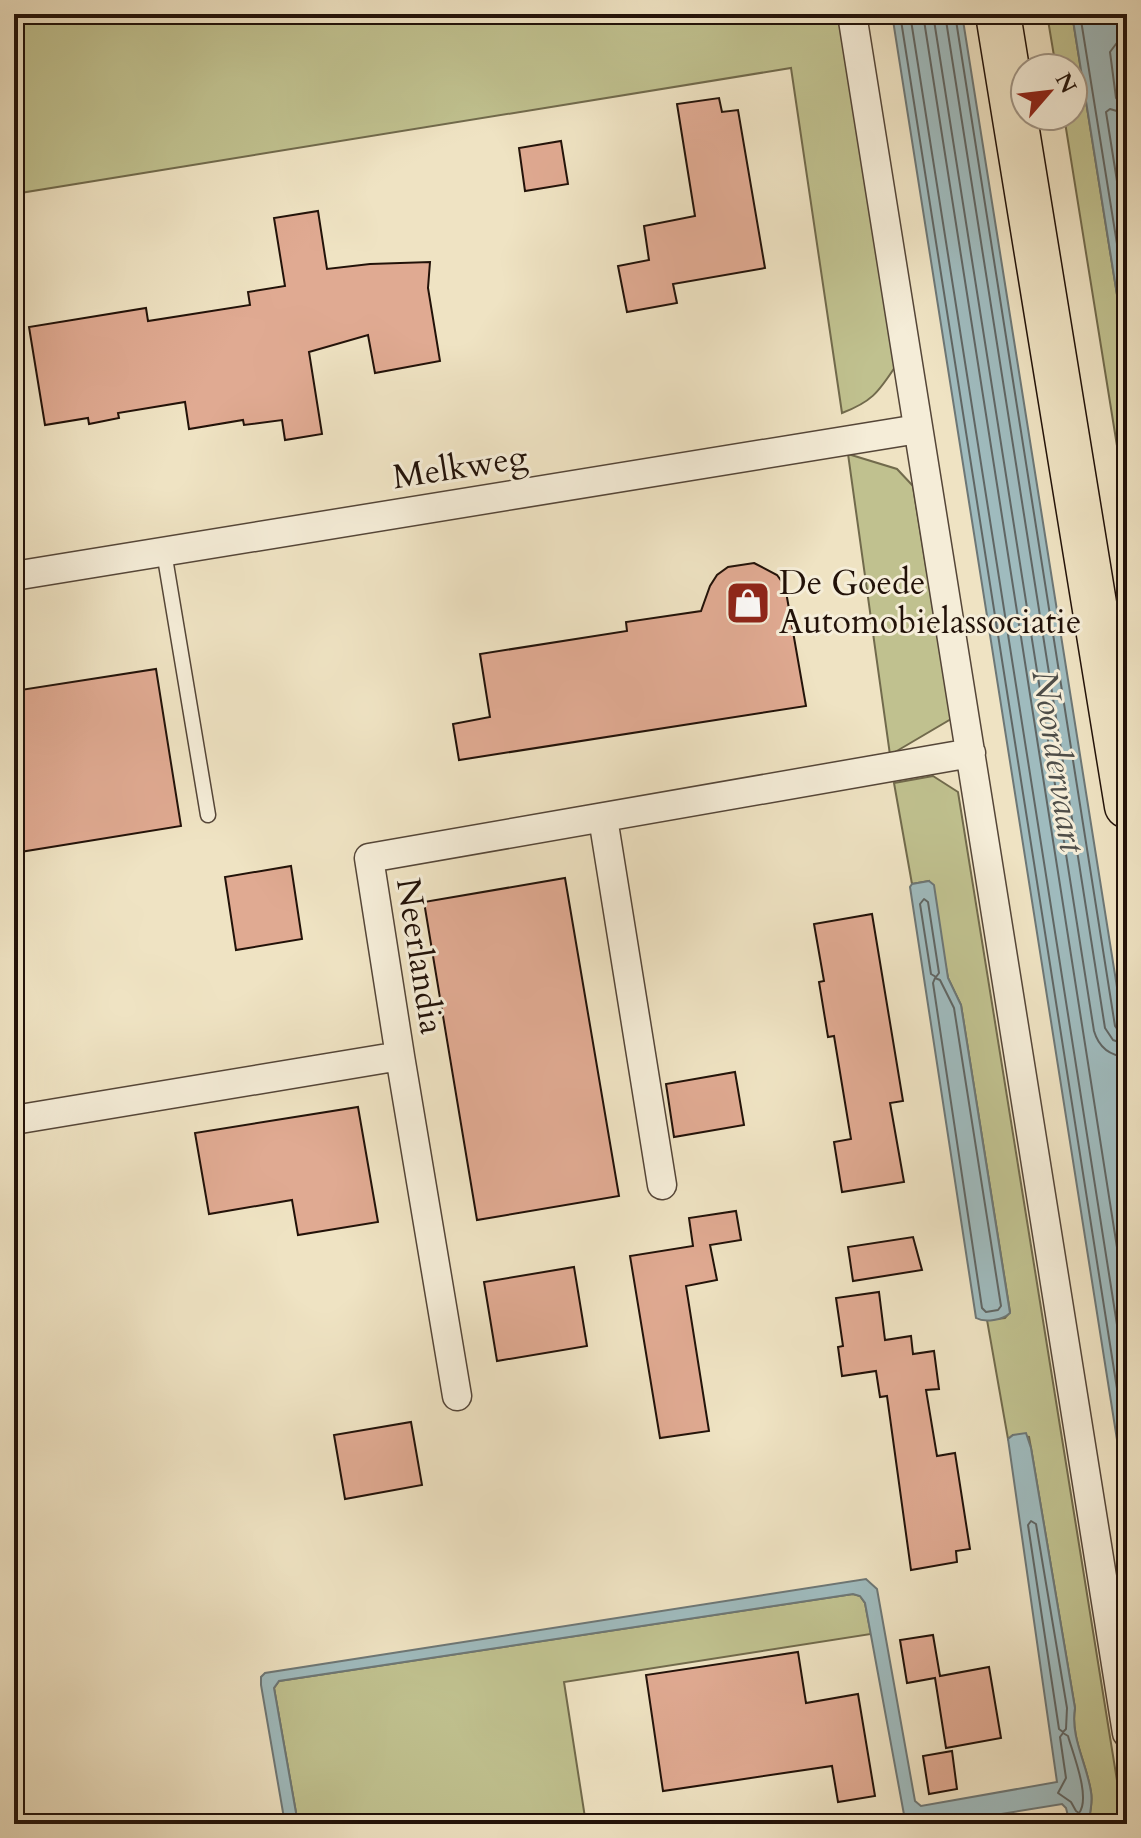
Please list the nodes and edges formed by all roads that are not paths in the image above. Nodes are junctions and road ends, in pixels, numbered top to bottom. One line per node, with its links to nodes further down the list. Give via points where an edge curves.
1 (852, 14): 3 (street)
2 (998, 14): 6 (main road)
3 (918, 429): 4 (street, Melkweg); 7 (street)
4 (164, 552): 5 (street, Melkweg); 9 (lane)
5 (14, 576)
6 (1120, 714): 8 (main road)
7 (971, 753): 10 (street, Neerlandia); 15 (street)
8 (1127, 806)
9 (208, 815)
10 (603, 818): 11 (street, Neerlandia, via 369,858); 13 (street)
11 (400, 1056): 12 (street, Neerlandia); 14 (street)
12 (14, 1120)
13 (662, 1185)
14 (457, 1396)
15 (1127, 1733)

